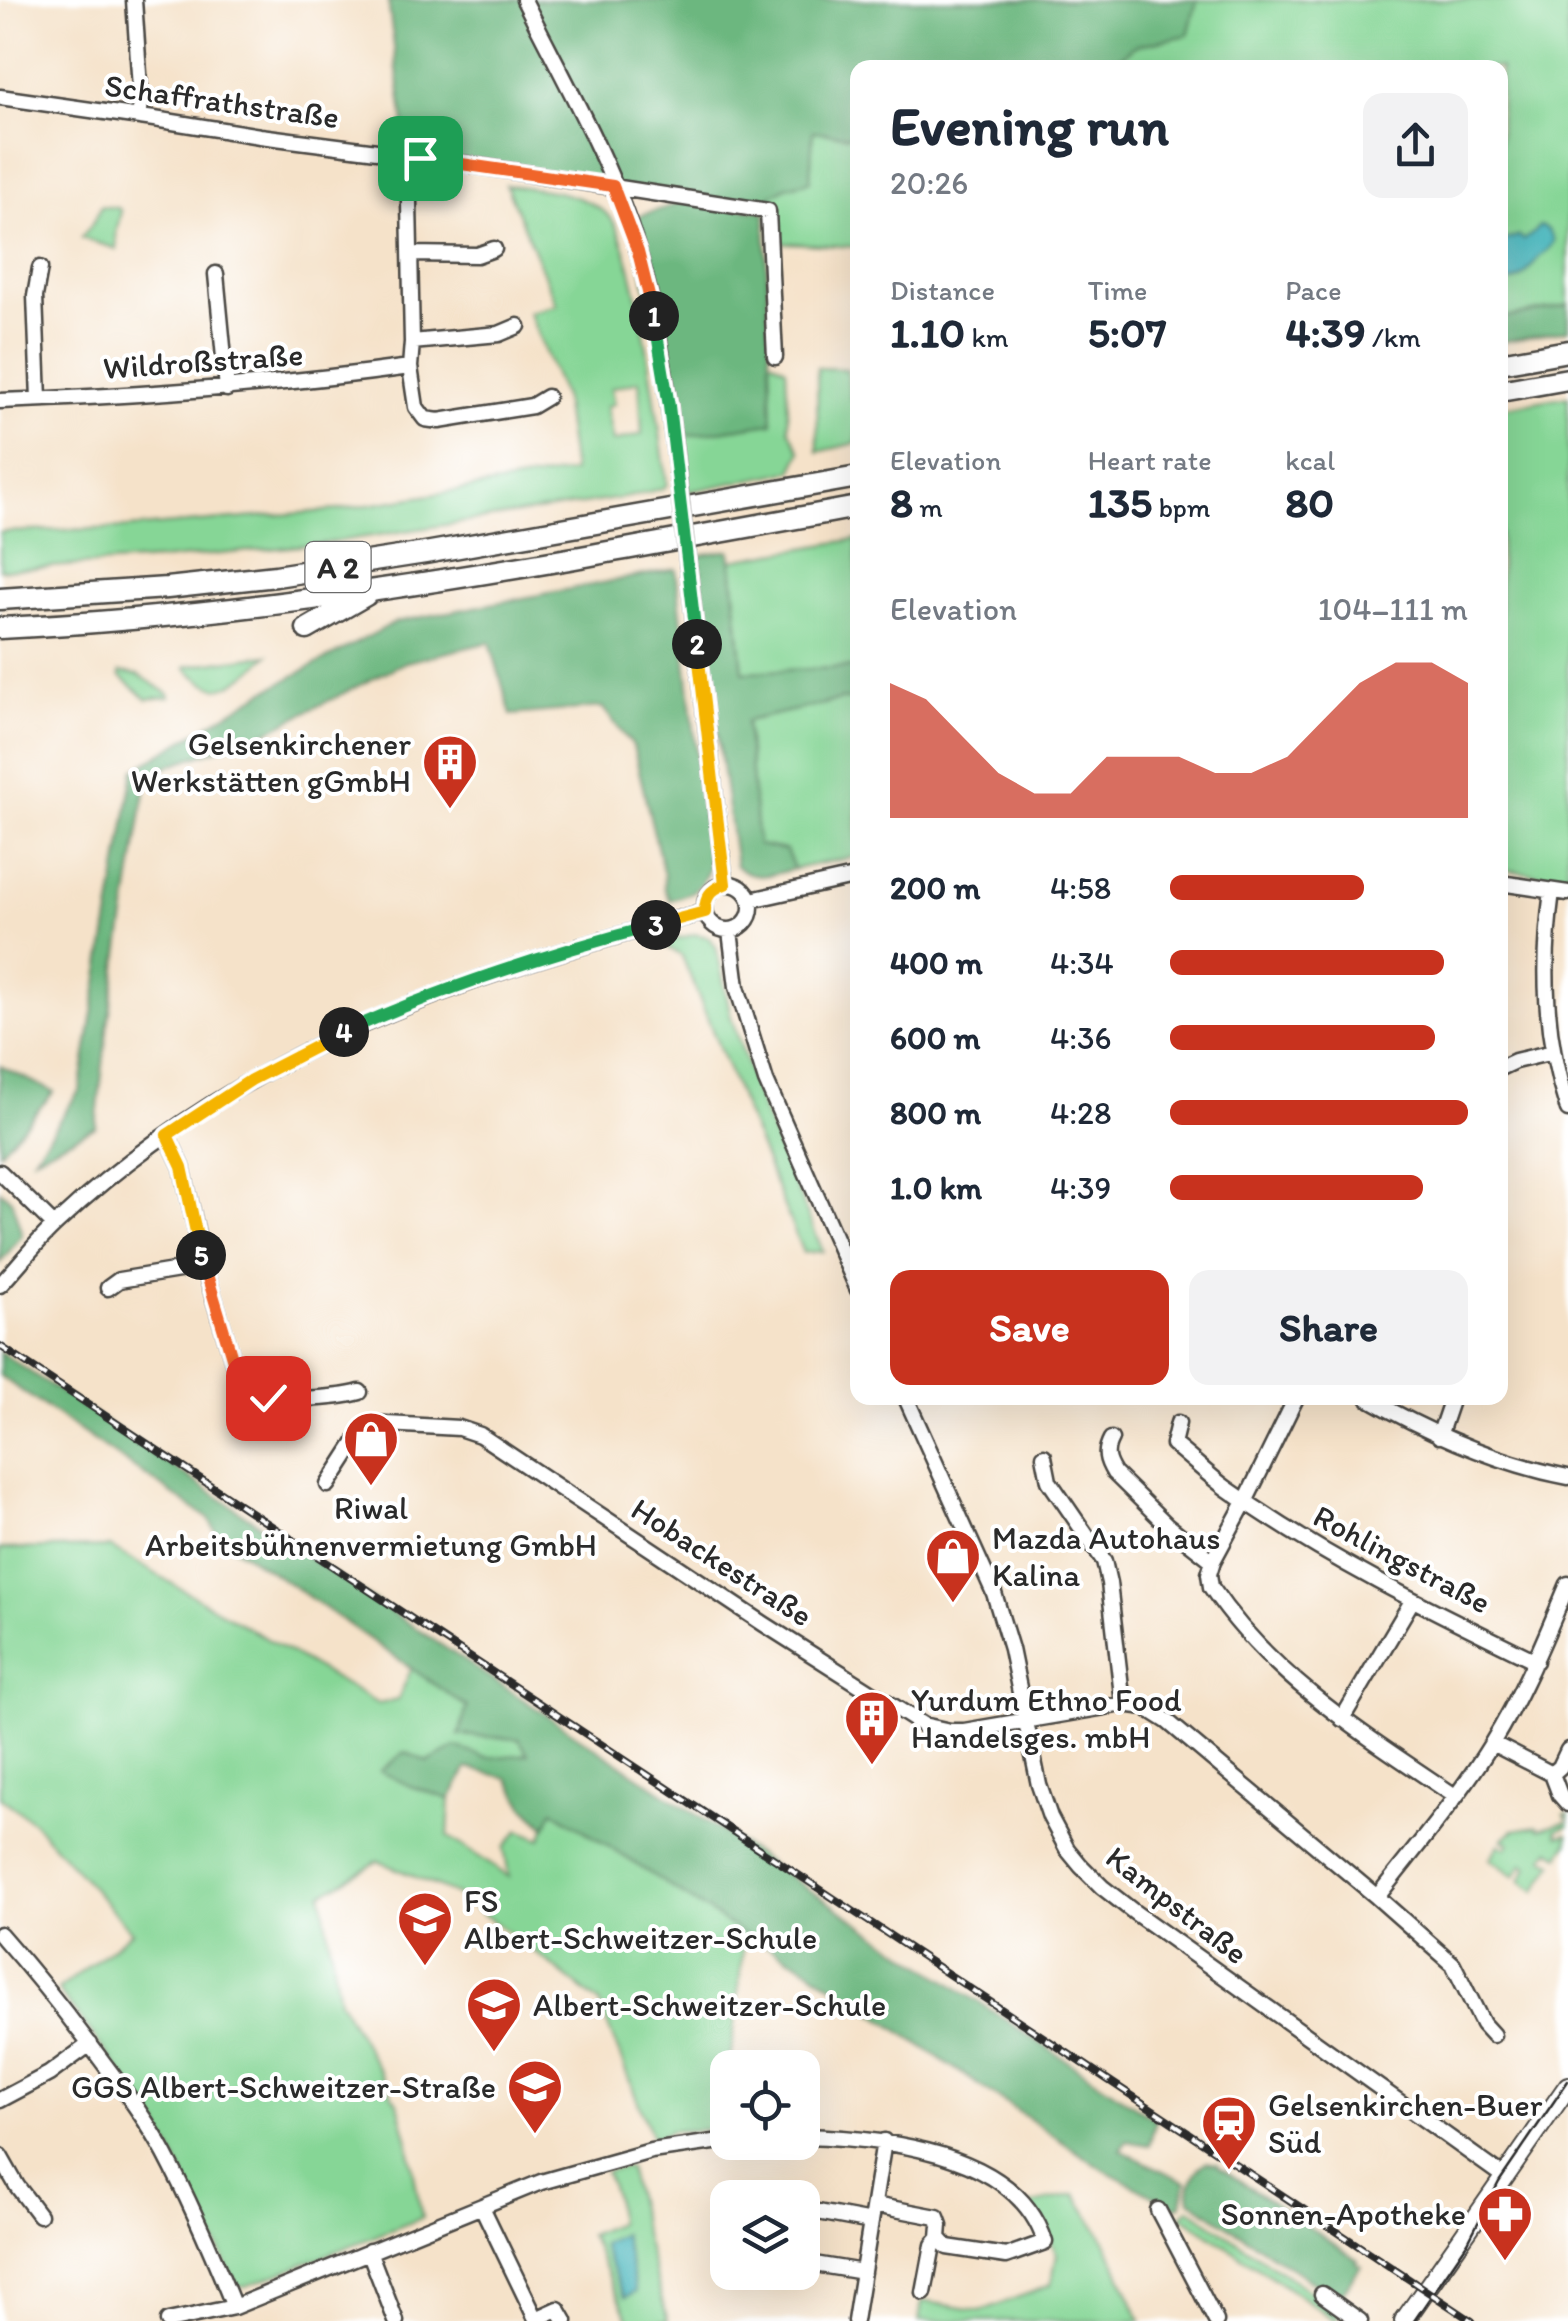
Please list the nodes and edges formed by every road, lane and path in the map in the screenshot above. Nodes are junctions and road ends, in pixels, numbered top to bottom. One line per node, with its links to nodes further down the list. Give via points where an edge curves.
1 (134, 0): 4 (street)
2 (524, 0): 6 (street)
3 (0, 97): 4 (street, Schaffrathstraße)
4 (139, 116): 5 (street, Schaffrathstraße)
5 (408, 156): 6 (street, Schaffrathstraße); 8 (street)
6 (613, 186): 14 (street, Schaffrathstraße, via 768,210); 30 (street, bridge, via 638,252 660,344)
7 (494, 249): 8 (street)
8 (410, 254): 12 (street)
9 (40, 268): 21 (street)
10 (216, 274): 18 (street)
11 (518, 326): 12 (street, via 499,334)
12 (412, 342): 16 (street)
13 (1568, 351): 15 (highway)
14 (775, 358)
15 (1508, 362)
16 (410, 368): 18 (street, Wildroßstraße); 20 (street, via 416,407 425,419 532,406)
17 (1568, 379): 19 (highway)
18 (227, 389): 21 (street, Wildroßstraße)
19 (1508, 390)
20 (547, 397)
21 (40, 399): 22 (street, Wildroßstraße)
22 (0, 401)
23 (850, 478): 26 (highway, A 2, via 276,576)
24 (850, 508): 25 (highway, A 2)
25 (376, 589): 27 (highway, A 2, via 168,616); 28 (highway)
26 (0, 599)
27 (0, 628)
28 (307, 629)
29 (850, 878): 34 (street)
30 (725, 884): 34 (street, via 743,889); 35 (street, via 708,895)
31 (1508, 884): 32 (street)
32 (1552, 890): 33 (street); 37 (street, via 1545,997)
33 (1568, 893)
34 (750, 900): 36 (street, via 750,917)
35 (705, 912): 36 (street, via 712,924); 40 (street, via 526,963 384,1014 251,1080)
36 (730, 930): 44 (street, via 737,987 766,1080)
37 (1552, 1052): 38 (street); 39 (street)
38 (1508, 1065)
39 (1568, 1110)
40 (167, 1135): 42 (street); 43 (street, via 182,1167)
41 (0, 1172): 42 (street)
42 (54, 1225): 45 (street)
43 (204, 1266): 46 (street, via 120,1280); 47 (street, via 240,1384 249,1394)
44 (850, 1272)
45 (0, 1285)
46 (108, 1288)
47 (360, 1392)
48 (909, 1405): 64 (street, Kampstraße, via 994,1593)
49 (1293, 1405): 58 (street)
50 (1381, 1405): 53 (street)
51 (1450, 1405): 53 (street)
52 (1178, 1423): 58 (street, Rohlingstraße, via 1173,1444)
53 (1440, 1436): 56 (street)
54 (1111, 1439): 59 (street, via 1106,1450 1114,1472)
55 (1044, 1456): 63 (street, via 1050,1481 1104,1561)
56 (1568, 1478)
57 (328, 1486): 64 (street, Hobackestraße, via 368,1423 480,1435 923,1724 964,1731)
58 (1246, 1500): 59 (street); 61 (street, Rohlingstraße)
59 (1213, 1561): 65 (street, via 1211,1587 1219,1599 1268,1656)
60 (1568, 1584): 62 (street)
61 (1412, 1601): 62 (street, Rohlingstraße); 65 (street)
62 (1536, 1660): 66 (street)
63 (1123, 1704): 64 (street, Hobackestraße); 71 (street, via 1167,1720)
64 (1025, 1720): 81 (street, Kampstraße, via 1050,1817 1102,1888)
65 (1342, 1720): 69 (street)
66 (1492, 1743): 68 (street); 69 (street)
67 (1568, 1750): 68 (street)
68 (1552, 1774): 70 (street)
69 (1455, 1796): 71 (street)
70 (1568, 1804)
71 (1376, 1896): 73 (street, via 1453,1964)
72 (0, 1934): 74 (street)
73 (1493, 2035)
74 (90, 2044): 76 (street); 96 (street, via 163,2150)
75 (1565, 2098): 81 (main road)
76 (0, 2100)
77 (820, 2137): 78 (street)
78 (884, 2141): 84 (street); 90 (street, via 944,2154 1011,2190 1032,2212 1046,2242 1006,2256 947,2247)
79 (710, 2143): 85 (street, via 606,2162)
80 (0, 2156): 82 (street)
81 (1503, 2176): 104 (main road)
82 (17, 2186): 83 (street); 88 (street)
83 (0, 2190)
84 (874, 2205): 89 (street); 90 (street, via 937,2217)
85 (482, 2207): 91 (street); 97 (street)
86 (1158, 2210): 102 (street)
87 (820, 2213): 89 (street)
88 (39, 2215)
89 (871, 2222): 93 (street)
90 (938, 2238): 94 (street)
91 (369, 2252): 96 (street); 99 (street)
92 (820, 2265): 93 (street)
93 (863, 2272): 101 (street)
94 (924, 2293)
95 (1322, 2294): 103 (street)
96 (234, 2307): 98 (street)
97 (537, 2320): 100 (street, via 558,2308)
98 (168, 2321)
99 (396, 2321)
100 (565, 2321)
101 (855, 2321)
102 (1216, 2321)
103 (1360, 2321)
104 (1404, 2321)

